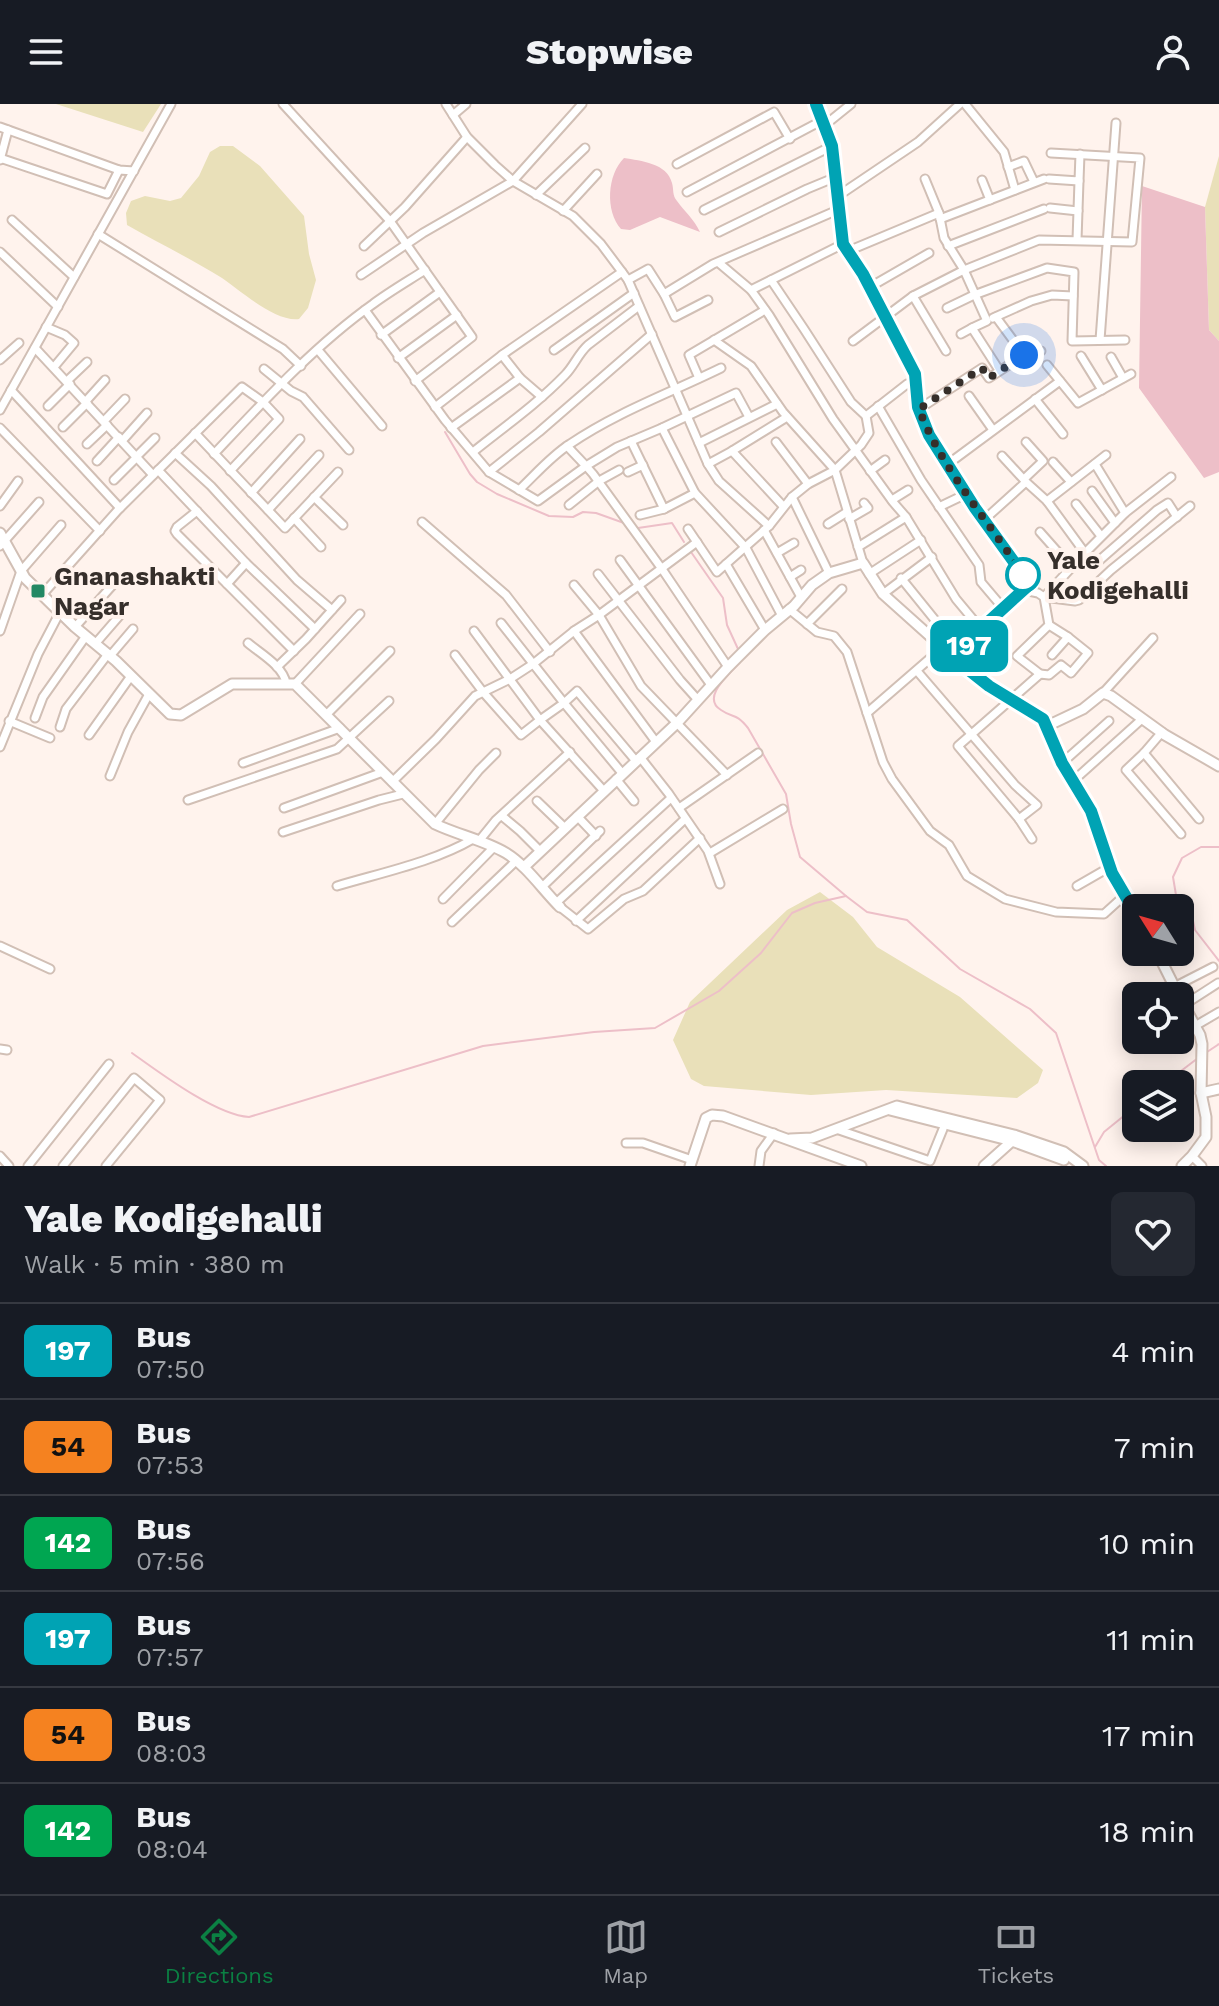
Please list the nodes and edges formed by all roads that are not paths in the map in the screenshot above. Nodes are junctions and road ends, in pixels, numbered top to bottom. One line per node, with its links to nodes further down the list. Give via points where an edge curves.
1 (171, 104): 24 (street)
2 (283, 104): 43 (street)
3 (446, 104): 9 (street)
4 (466, 104): 9 (street)
5 (582, 104): 29 (street)
6 (816, 104): 10 (street)
7 (851, 104): 10 (street)
8 (962, 104): 22 (street, via 1004,152); 35 (street, via 918,142)
9 (453, 115): 13 (street)
10 (824, 122): 14 (street); 15 (street)
11 (1116, 123): 19 (street)
12 (4, 128): 20 (street); 23 (street)
13 (467, 137): 29 (street); 43 (street)
14 (790, 139): 21 (street, via 774,112); 33 (street)
15 (832, 146): 26 (street); 38 (street)
16 (585, 148): 34 (street)
17 (1051, 153): 18 (street)
18 (1080, 154): 19 (street); 30 (street)
19 (1114, 156): 47 (street); 47 (street, via 1140,158 1132,242)
20 (0, 159): 23 (street, via 107,194)
21 (677, 164)
22 (1008, 167): 31 (street, via 1024,161); 32 (street)
23 (119, 170): 24 (street)
24 (134, 171): 45 (street)
25 (597, 174): 39 (street)
26 (836, 177): 35 (street); 44 (street)
27 (925, 179): 41 (street)
28 (982, 180): 36 (street)
29 (513, 181): 34 (street); 48 (street)
30 (1079, 181): 31 (street); 40 (street)
31 (1034, 182): 32 (street)
32 (1015, 190): 36 (street)
33 (687, 192)
34 (536, 195): 39 (street)
35 (838, 196): 37 (street)
36 (990, 200): 41 (street)
37 (840, 209): 51 (street); 54 (street)
38 (704, 210)
39 (563, 211): 57 (street, via 601,244)
40 (1078, 211): 46 (street); 50 (street, via 1047,208)
41 (940, 216): 50 (street); 51 (street)
42 (12, 220): 59 (street)
43 (390, 221): 48 (street); 49 (street)
44 (719, 232)
45 (98, 234): 59 (street); 103 (street, via 283,349)
46 (1077, 240): 47 (street); 56 (street, via 1039,240)
47 (1107, 241): 86 (street)
48 (406, 244): 55 (street); 58 (street)
49 (364, 246)
50 (948, 246): 56 (street)
51 (846, 248): 61 (street); 62 (street)
52 (0, 252): 72 (street)
53 (929, 253): 62 (street)
54 (719, 263): 63 (street); 66 (street)
55 (425, 270): 64 (street); 74 (street)
56 (964, 270): 67 (street); 68 (street)
57 (622, 272): 60 (street); 95 (street)
58 (361, 275)
59 (74, 277): 72 (street)
60 (628, 280): 65 (street); 66 (street, via 648,269)
61 (771, 280): 63 (street); 133 (street, via 851,402)
62 (870, 287): 77 (street)
63 (751, 290): 75 (street)
64 (440, 292): 76 (street); 84 (street)
65 (634, 293): 71 (street); 92 (street)
66 (664, 294): 70 (street, via 675,317)
67 (974, 295): 69 (street, via 1047,268 1074,272); 73 (street); 79 (street)
68 (913, 296): 77 (street); 93 (street)
69 (1073, 296): 78 (street, via 1052,295); 86 (street, via 1072,341)
70 (708, 300)
71 (639, 306): 82 (street); 120 (street, via 581,351)
72 (58, 307): 80 (street)
73 (947, 308)
74 (365, 310): 84 (street); 91 (street)
75 (765, 310): 85 (street); 155 (street)
76 (457, 315): 99 (street); 111 (street, via 472,337)
77 (886, 316): 88 (street); 129 (street, via 915,374)
78 (996, 317): 79 (street); 96 (street)
79 (987, 321): 81 (street)
80 (46, 327): 90 (street); 104 (street, via 74,343)
81 (972, 328): 83 (street); 107 (street)
82 (652, 334): 117 (street); 178 (street)
83 (961, 334)
84 (381, 335): 99 (street)
85 (714, 340): 109 (street, via 689,355); 125 (street, via 751,366)
86 (1100, 340): 87 (street)
87 (1125, 340)
88 (853, 341)
89 (19, 343): 100 (street)
90 (35, 348): 104 (street); 116 (street)
91 (318, 350): 103 (street); 137 (street)
92 (554, 350)
93 (946, 351)
94 (1041, 351): 96 (street)
95 (502, 355): 108 (street); 128 (street)
96 (1024, 355): 107 (street)
97 (1081, 356): 118 (street)
98 (1111, 357): 118 (street, via 1127,376)
99 (398, 358): 111 (street)
100 (0, 360)
101 (87, 362): 113 (street)
102 (1047, 365): 112 (street)
103 (301, 366): 114 (street)
104 (54, 367): 113 (street)
105 (721, 368): 109 (street)
106 (264, 369): 114 (street)
107 (999, 370): 129 (street, via 989,378 982,368)
108 (520, 378): 120 (street); 140 (street)
109 (699, 378): 117 (street)
110 (105, 380): 123 (street)
111 (415, 381): 128 (street)
112 (1060, 381): 118 (street, via 1078,403); 122 (street)
113 (69, 383): 123 (street); 126 (street)
114 (282, 384): 124 (street); 154 (street, via 303,397)
115 (907, 384): 127 (street)
116 (11, 390): 130 (street); 189 (street)
117 (676, 390): 132 (street); 153 (street, via 619,414)
118 (1102, 390)
119 (969, 396): 142 (street)
120 (542, 397): 157 (street)
121 (125, 399): 136 (street)
122 (1035, 399): 142 (street); 144 (street)
123 (86, 402): 136 (street); 138 (street)
124 (263, 402): 143 (street, via 242,387); 159 (street); 174 (street, via 279,419)
125 (777, 404): 134 (street); 135 (street)
126 (48, 406)
127 (878, 406): 133 (street); 204 (street)
128 (435, 407): 140 (street)
129 (919, 409): 168 (street)
130 (0, 410)
131 (147, 413): 146 (street)
132 (687, 415): 134 (street, via 736,393); 141 (street); 151 (street)
133 (866, 416): 155 (street, via 869,433)
134 (749, 417): 151 (street)
135 (787, 417): 156 (street); 173 (street)
136 (105, 423): 146 (street); 152 (street)
137 (382, 426)
138 (63, 427)
139 (0, 428): 223 (street)
140 (451, 428): 157 (street)
141 (662, 428): 148 (street); 191 (street)
142 (993, 430): 168 (street)
143 (195, 433): 158 (street); 159 (street)
144 (1063, 434)
145 (155, 438): 163 (street)
146 (120, 439): 163 (street); 165 (street)
147 (300, 439): 190 (street)
148 (631, 441): 170 (street); 171 (street)
149 (776, 442): 185 (street)
150 (1026, 442): 181 (street, via 1043,461)
151 (699, 443): 167 (street)
152 (87, 444)
153 (567, 446): 171 (street); 186 (street)
154 (349, 450)
155 (855, 450): 173 (street); 175 (street)
156 (732, 451): 167 (street); 202 (street)
157 (473, 452): 178 (street)
158 (175, 453): 176 (street); 263 (street)
159 (214, 454): 174 (street)
160 (319, 455): 207 (street)
161 (1106, 455): 169 (street)
162 (1002, 456): 181 (street)
163 (137, 457): 176 (street); 189 (street)
164 (885, 460): 175 (street)
165 (97, 461)
166 (1053, 462): 184 (street)
167 (708, 464): 221 (street)
168 (948, 464): 192 (street)
169 (1095, 464): 184 (street); 209 (street)
170 (643, 465): 179 (street); 206 (street)
171 (586, 466): 183 (street); 186 (street, via 538,501)
172 (619, 470): 183 (street)
173 (835, 470): 185 (street); 211 (street)
174 (230, 471): 190 (street)
175 (870, 471): 195 (street)
176 (156, 472): 205 (street); 208 (street)
177 (338, 472): 193 (street)
178 (489, 472): 186 (street)
179 (628, 472)
180 (1171, 477): 209 (street)
181 (1025, 480): 196 (street); 215 (street)
182 (18, 481): 201 (street)
183 (599, 481): 200 (street); 242 (street)
184 (1071, 482): 196 (street)
185 (808, 484): 194 (street)
186 (519, 490)
187 (908, 490): 195 (street)
188 (1092, 491): 217 (street)
189 (106, 492): 205 (street)
190 (251, 493): 207 (street)
191 (695, 493): 206 (street); 232 (street)
192 (966, 494): 204 (street); 215 (street)
193 (314, 497): 214 (street); 220 (street)
194 (792, 497): 202 (street); 245 (street)
195 (892, 500): 212 (street)
196 (1047, 501): 234 (street)
197 (39, 502): 226 (street)
198 (864, 503): 211 (street, via 868,508)
199 (1076, 504): 225 (street)
200 (569, 505)
201 (0, 506)
202 (783, 506): 221 (street)
203 (1190, 506): 213 (street)
204 (939, 507): 262 (street, via 979,565 981,582)
205 (120, 508): 223 (street)
206 (664, 509): 210 (street)
207 (268, 510): 214 (street, via 285,528)
208 (197, 511): 238 (street); 251 (street, via 175,531)
209 (1125, 513): 217 (street)
210 (640, 515)
211 (848, 515): 218 (street); 231 (street)
212 (906, 517): 227 (street); 231 (street)
213 (1177, 517): 237 (street, via 1168,503 1094,565); 259 (street, via 1079,600)
214 (294, 518): 230 (street)
215 (984, 520): 255 (street, via 1030,584)
216 (422, 522): 290 (street, via 506,595)
217 (1115, 523): 225 (street)
218 (828, 524)
219 (61, 525): 244 (street)
220 (343, 525)
221 (766, 528): 232 (street); 233 (street)
222 (688, 529): 228 (street)
223 (100, 531): 257 (street)
224 (1040, 532): 241 (street)
225 (1101, 536): 234 (street)
226 (1, 540): 244 (street)
227 (921, 540): 235 (street); 247 (street)
228 (697, 542): 240 (street, via 717,572); 242 (street)
229 (794, 543): 233 (street)
230 (321, 547)
231 (858, 547): 239 (street)
232 (746, 548): 240 (street); 265 (street)
233 (777, 553): 248 (street)
234 (1085, 553): 237 (street)
235 (932, 557): 249 (street); 275 (street)
236 (620, 560): 253 (street)
237 (1078, 560): 241 (street)
238 (246, 563): 251 (street); 274 (street)
239 (863, 563): 245 (street); 247 (street)
240 (726, 564): 276 (street)
241 (1071, 567): 259 (street)
242 (662, 569): 253 (street); 297 (street)
243 (801, 570): 248 (street)
244 (21, 571): 257 (street); 277 (street)
245 (829, 573): 258 (street)
246 (598, 574): 261 (street)
247 (869, 574): 256 (street)
248 (790, 577): 258 (street)
249 (901, 578): 256 (street); 287 (street, via 939,625)
250 (118, 579): 272 (street)
251 (227, 584): 288 (street)
252 (574, 585): 268 (street)
253 (639, 586): 261 (street); 303 (street)
254 (842, 589): 270 (street)
255 (1024, 590): 259 (street); 262 (street)
256 (883, 594): 286 (street)
257 (42, 595): 264 (street)
258 (801, 597): 265 (street)
259 (1044, 597): 271 (street)
260 (341, 600): 263 (street)
261 (619, 600): 268 (street); 307 (street)
262 (1003, 608): 275 (street)
263 (332, 610): 274 (street)
264 (60, 612): 272 (street); 316 (street)
265 (786, 613): 270 (street); 276 (street)
266 (121, 614): 285 (street)
267 (360, 614): 302 (street)
268 (599, 615): 279 (street); 318 (street, via 641,686)
269 (501, 623): 295 (street)
270 (807, 624): 311 (street, via 834,636 847,652)
271 (1049, 625): 281 (street); 299 (street, via 1017,656)
272 (75, 627): 280 (street)
273 (133, 629): 291 (street)
274 (315, 629): 288 (street)
275 (981, 629): 283 (street); 287 (street)
276 (765, 630): 297 (street)
277 (0, 631)
278 (474, 631): 301 (street)
279 (574, 631): 290 (street); 327 (street)
280 (86, 636): 285 (street); 313 (street, via 43,697)
281 (1068, 637): 293 (street); 299 (street, via 1088,653 1084,659 1071,673 1061,665 1049,675)
282 (1153, 638): 305 (street)
283 (996, 642)
284 (248, 643): 296 (street)
285 (95, 644): 291 (street)
286 (942, 648): 294 (street); 298 (street)
287 (967, 649): 294 (street)
288 (294, 651): 296 (street)
289 (390, 651): 312 (street)
290 (550, 652): 295 (street)
291 (109, 655): 300 (street); 319 (street, via 66,709)
292 (455, 655): 304 (street)
293 (1052, 655)
294 (960, 663): 308 (street)
295 (533, 664): 301 (street); 310 (street)
296 (277, 667): 302 (street)
297 (728, 667): 303 (street)
298 (917, 671): 311 (street); 323 (street)
299 (1040, 674): 308 (street)
300 (131, 676): 306 (street); 324 (street)
301 (510, 679): 304 (street); 315 (street)
302 (290, 684): 306 (street, via 232,684 181,715 170,714); 312 (street)
303 (711, 685): 307 (street)
304 (483, 692): 315 (street, via 521,735); 341 (street)
305 (1103, 693): 314 (street); 320 (street)
306 (149, 694): 339 (street)
307 (698, 700): 318 (street)
308 (1012, 700): 320 (street, via 1043,719); 323 (street)
309 (389, 701): 326 (street)
310 (564, 703): 315 (street); 333 (street, via 577,691); 340 (street)
311 (867, 713): 374 (street, via 892,779 930,831 949,845 967,876 1005,899 1056,912 1104,914)
312 (326, 715): 321 (street)
313 (35, 718)
314 (1142, 719): 322 (street); 342 (street)
315 (540, 720): 329 (street)
316 (9, 721): 325 (street); 328 (street)
317 (1109, 721): 335 (street)
318 (678, 722): 327 (street); 338 (street)
319 (60, 727)
320 (1045, 727): 335 (street)
321 (340, 728): 326 (street); 334 (street)
322 (1162, 732): 332 (street); 336 (street)
323 (973, 734): 355 (street, via 958,746); 355 (street, via 1037,805)
324 (89, 735)
325 (50, 738)
326 (349, 738): 337 (street); 346 (street, via 337,749)
327 (656, 742): 333 (street)
328 (0, 746)
329 (570, 752): 343 (street); 352 (street)
330 (496, 753): 357 (street)
331 (758, 753): 338 (street)
332 (1144, 753): 356 (street); 360 (street, via 1126,770)
333 (638, 759): 340 (street); 345 (street)
334 (243, 763)
335 (1062, 763): 342 (street)
336 (1219, 766)
337 (383, 772): 341 (street); 349 (street)
338 (727, 775): 350 (street)
339 (110, 776)
340 (619, 776): 343 (street); 348 (street)
341 (392, 782): 344 (street)
342 (1072, 782): 368 (street, via 1091,811)
343 (604, 791): 353 (street)
344 (403, 794): 357 (street); 359 (street)
345 (671, 798): 350 (street); 376 (street)
346 (188, 800)
347 (537, 801): 358 (street)
348 (634, 801)
349 (284, 808)
350 (679, 808): 354 (street)
351 (783, 809): 366 (street)
352 (502, 816): 363 (street); 365 (street)
353 (577, 816): 358 (street); 372 (street, via 598,834)
354 (685, 819): 361 (street); 377 (street)
355 (1019, 819): 362 (street)
356 (1199, 819)
357 (435, 824): 363 (street)
358 (565, 828): 365 (street)
359 (283, 832)
360 (1181, 834)
361 (700, 838): 366 (street); 377 (street, via 643,891 624,899 588,929)
362 (1032, 839)
363 (476, 840): 364 (street); 370 (street)
364 (494, 847): 367 (street); 375 (street)
365 (540, 851): 367 (street)
366 (710, 853): 369 (street)
367 (520, 864): 372 (street); 378 (street)
368 (1110, 867): 371 (street); 373 (street)
369 (720, 884)
370 (337, 886)
371 (1077, 886)
372 (542, 887): 376 (street)
373 (1124, 894)
374 (1122, 898)
375 (443, 899)
376 (558, 905): 377 (street)
377 (576, 921)
378 (452, 922)
379 (0, 946): 381 (street)
380 (1213, 967): 382 (street)
381 (50, 969)
382 (1194, 983)
383 (1218, 983): 384 (street)
384 (1194, 991)
385 (1216, 1017): 386 (street)
386 (1195, 1026): 389 (street, via 1202,1046)
387 (109, 1064): 402 (street)
388 (1219, 1089): 389 (street)
389 (1201, 1093): 398 (street, via 1206,1137)
390 (890, 1110): 391 (street); 395 (street); 408 (street, via 897,1106 1014,1135 1064,1152)
391 (836, 1129): 392 (street, via 930,1161); 394 (street)
392 (943, 1129)
393 (774, 1133): 394 (street); 399 (street, via 712,1115 706,1118); 400 (street, via 761,1151)
394 (790, 1139): 405 (street)
395 (1012, 1141): 406 (street); 407 (street)
396 (626, 1143): 399 (street, via 643,1143)
397 (0, 1156): 401 (street)
398 (1192, 1156): 409 (street); 410 (street)
399 (691, 1163)
400 (762, 1165)
401 (9, 1166)
402 (28, 1166)
403 (63, 1166): 404 (street, via 134,1078 160,1100)
404 (106, 1166)
405 (861, 1166)
406 (984, 1166)
407 (1072, 1166)
408 (1083, 1166)
409 (1182, 1166)
410 (1202, 1166)

